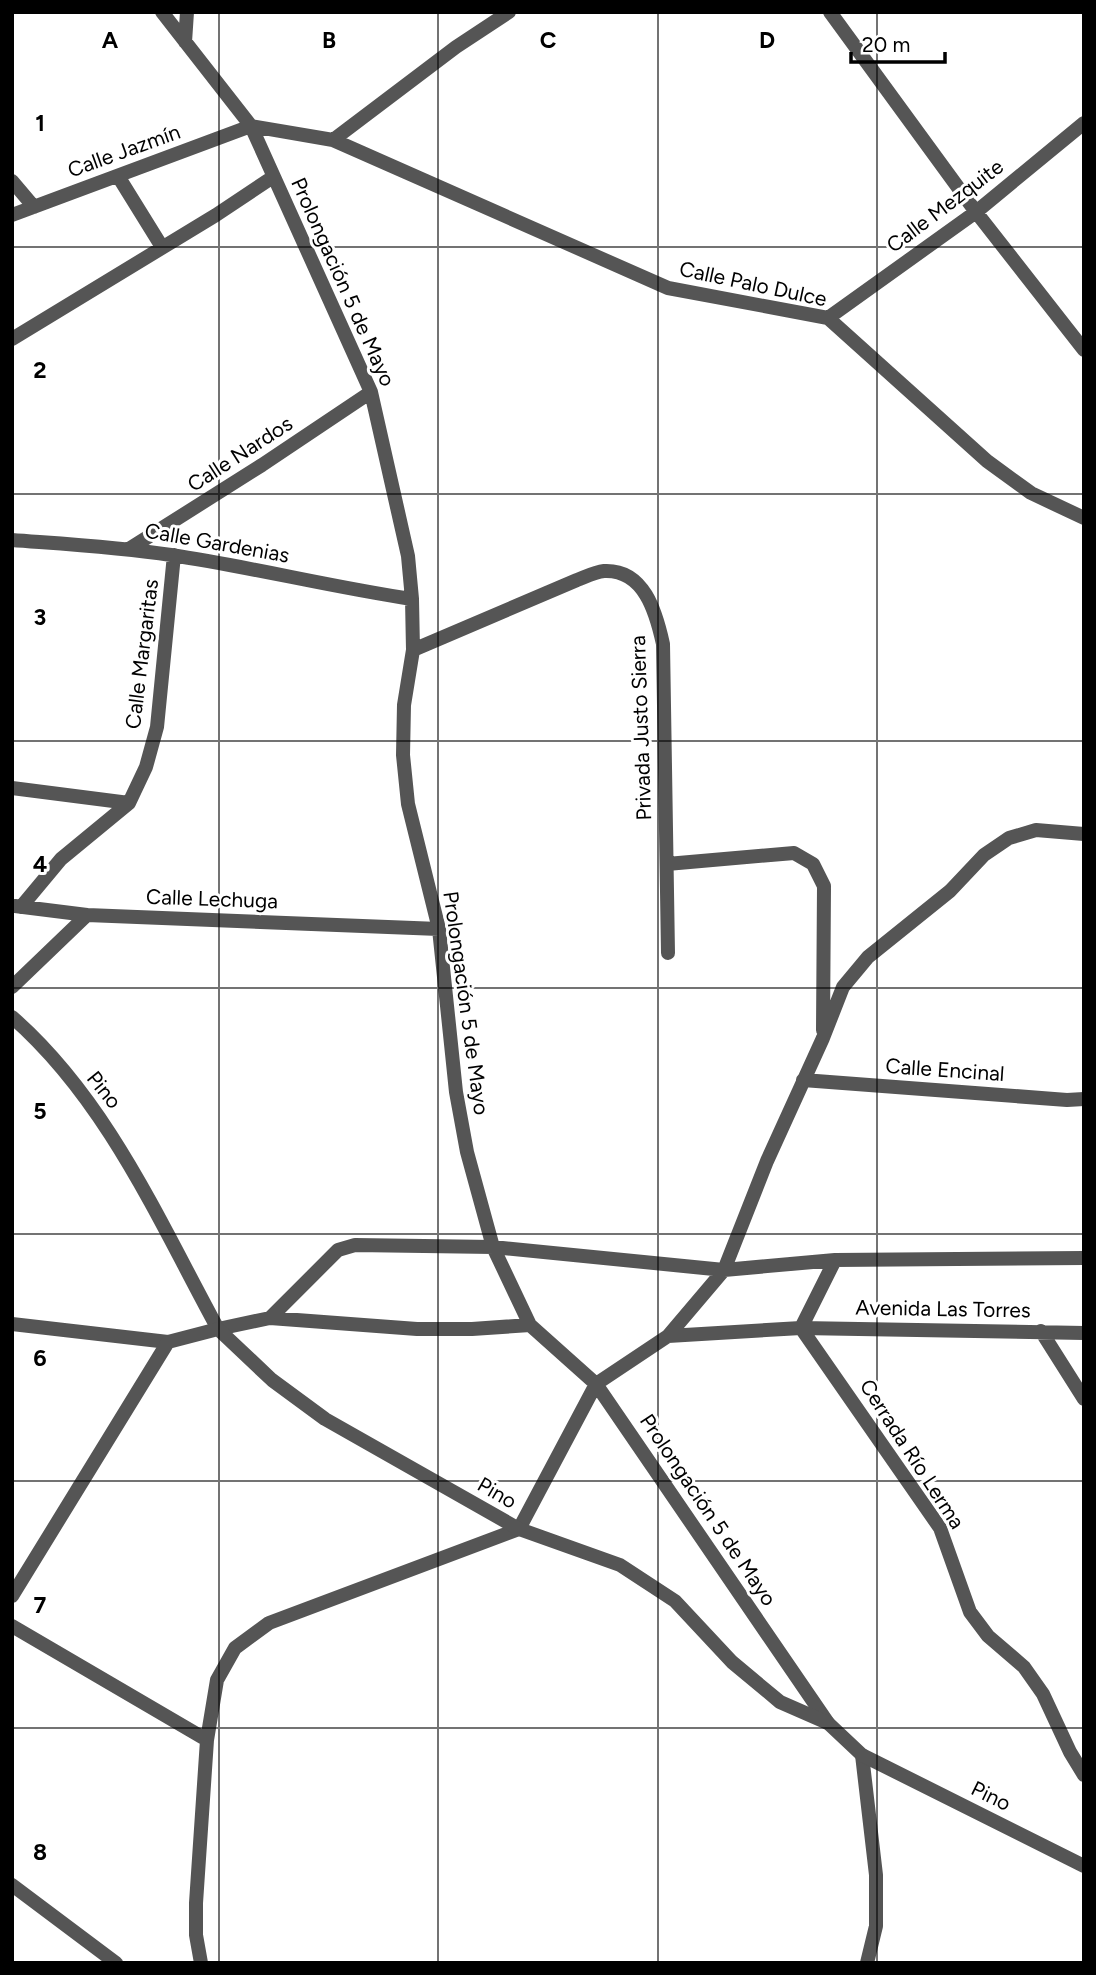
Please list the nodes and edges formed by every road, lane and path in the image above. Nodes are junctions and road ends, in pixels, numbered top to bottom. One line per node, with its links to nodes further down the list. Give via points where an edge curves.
1 (162, 12): 5 (street, Prolongación 5 de Mayo)
2 (187, 12): 5 (street)
3 (509, 12): 8 (street)
4 (830, 12): 13 (street)
5 (185, 42): 7 (street, Prolongación 5 de Mayo)
6 (1084, 122): 13 (street, Calle Mezquite)
7 (251, 126): 8 (street, Calle Palo Dulce); 9 (street, Calle Jazmín); 10 (street, Prolongación 5 de Mayo)
8 (333, 140): 16 (street, Calle Palo Dulce, via 668,288)
9 (118, 176): 12 (street, Calle Jazmín); 15 (street)
10 (273, 177): 15 (street); 19 (street, Prolongación 5 de Mayo)
11 (12, 181): 12 (street)
12 (34, 207): 14 (street, Calle Jazmín)
13 (976, 212): 16 (street, Calle Mezquite); 18 (street)
14 (12, 215)
15 (162, 247): 17 (street)
16 (828, 318): 20 (street, Calle Palo Dulce, via 987,461 1031,493)
17 (12, 340)
18 (1084, 349)
19 (371, 392): 22 (street, Calle Nardos); 24 (street, Prolongación 5 de Mayo, via 408,556)
20 (1084, 518)
21 (12, 540): 22 (street, Calle Gardenias)
22 (129, 549): 23 (street, Calle Gardenias)
23 (174, 555): 24 (street, Calle Gardenias); 27 (street, Calle Margaritas, via 157,727 146,767)
24 (412, 599): 25 (street, Prolongación 5 de Mayo)
25 (413, 650): 29 (street, Privada Justo Sierra, via 577,580 603,571 628,574 652,607 663,644); 32 (street, Prolongación 5 de Mayo, via 402,755 408,804)
26 (12, 788): 27 (street)
27 (129, 803): 30 (street, via 61,859)
28 (1084, 834): 36 (street, via 1036,830 1009,838 984,855 950,891 868,957 844,986)
29 (667, 864): 33 (street, Privada Justo Sierra); 36 (street, via 794,853 813,864 824,886)
30 (17, 906): 31 (street, Calle Lechuga)
31 (87, 915): 32 (street, Calle Lechuga); 34 (street)
32 (439, 929): 39 (street, Prolongación 5 de Mayo, via 456,1092)
33 (668, 953)
34 (12, 986)
35 (12, 1017): 47 (street, Pino, via 35,1037 108,1128)
36 (823, 1038): 37 (street)
37 (803, 1080): 38 (street, Calle Encinal); 42 (street)
38 (1084, 1099)
39 (493, 1247): 42 (street); 43 (street, via 355,1245 338,1250); 45 (street, Prolongación 5 de Mayo)
40 (1084, 1258): 41 (street)
41 (835, 1260): 42 (street); 46 (street)
42 (724, 1269): 50 (street)
43 (270, 1318): 45 (street, via 417,1329); 47 (street)
44 (12, 1324): 51 (street)
45 (530, 1325): 52 (street, Prolongación 5 de Mayo)
46 (801, 1328): 48 (street, Avenida Las Torres); 50 (street, Avenida Las Torres); 60 (street, Cerrada Río Lerma, via 940,1528 970,1612 988,1636 1024,1667 1043,1694)
47 (218, 1329): 51 (street); 54 (street, Pino, via 272,1380 325,1419)
48 (1041, 1331): 49 (street, Avenida Las Torres); 53 (street)
49 (1084, 1333)
50 (668, 1336): 52 (street)
51 (168, 1342): 55 (street)
52 (596, 1384): 54 (street); 57 (street, Prolongación 5 de Mayo)
53 (1084, 1399)
54 (519, 1530): 57 (street, Pino, via 620,1565 675,1601 732,1661 780,1702); 58 (street, via 270,1623 235,1648 217,1680)
55 (12, 1596)
56 (12, 1626): 58 (street)
57 (828, 1723): 59 (street, Pino)
58 (207, 1740): 64 (street, via 196,1903)
59 (862, 1755): 61 (street, Pino); 65 (street, via 876,1875 876,1926)
60 (1084, 1775)
61 (1084, 1866)
62 (12, 1885): 63 (street)
63 (116, 1963)
64 (201, 1963)
65 (867, 1963)

